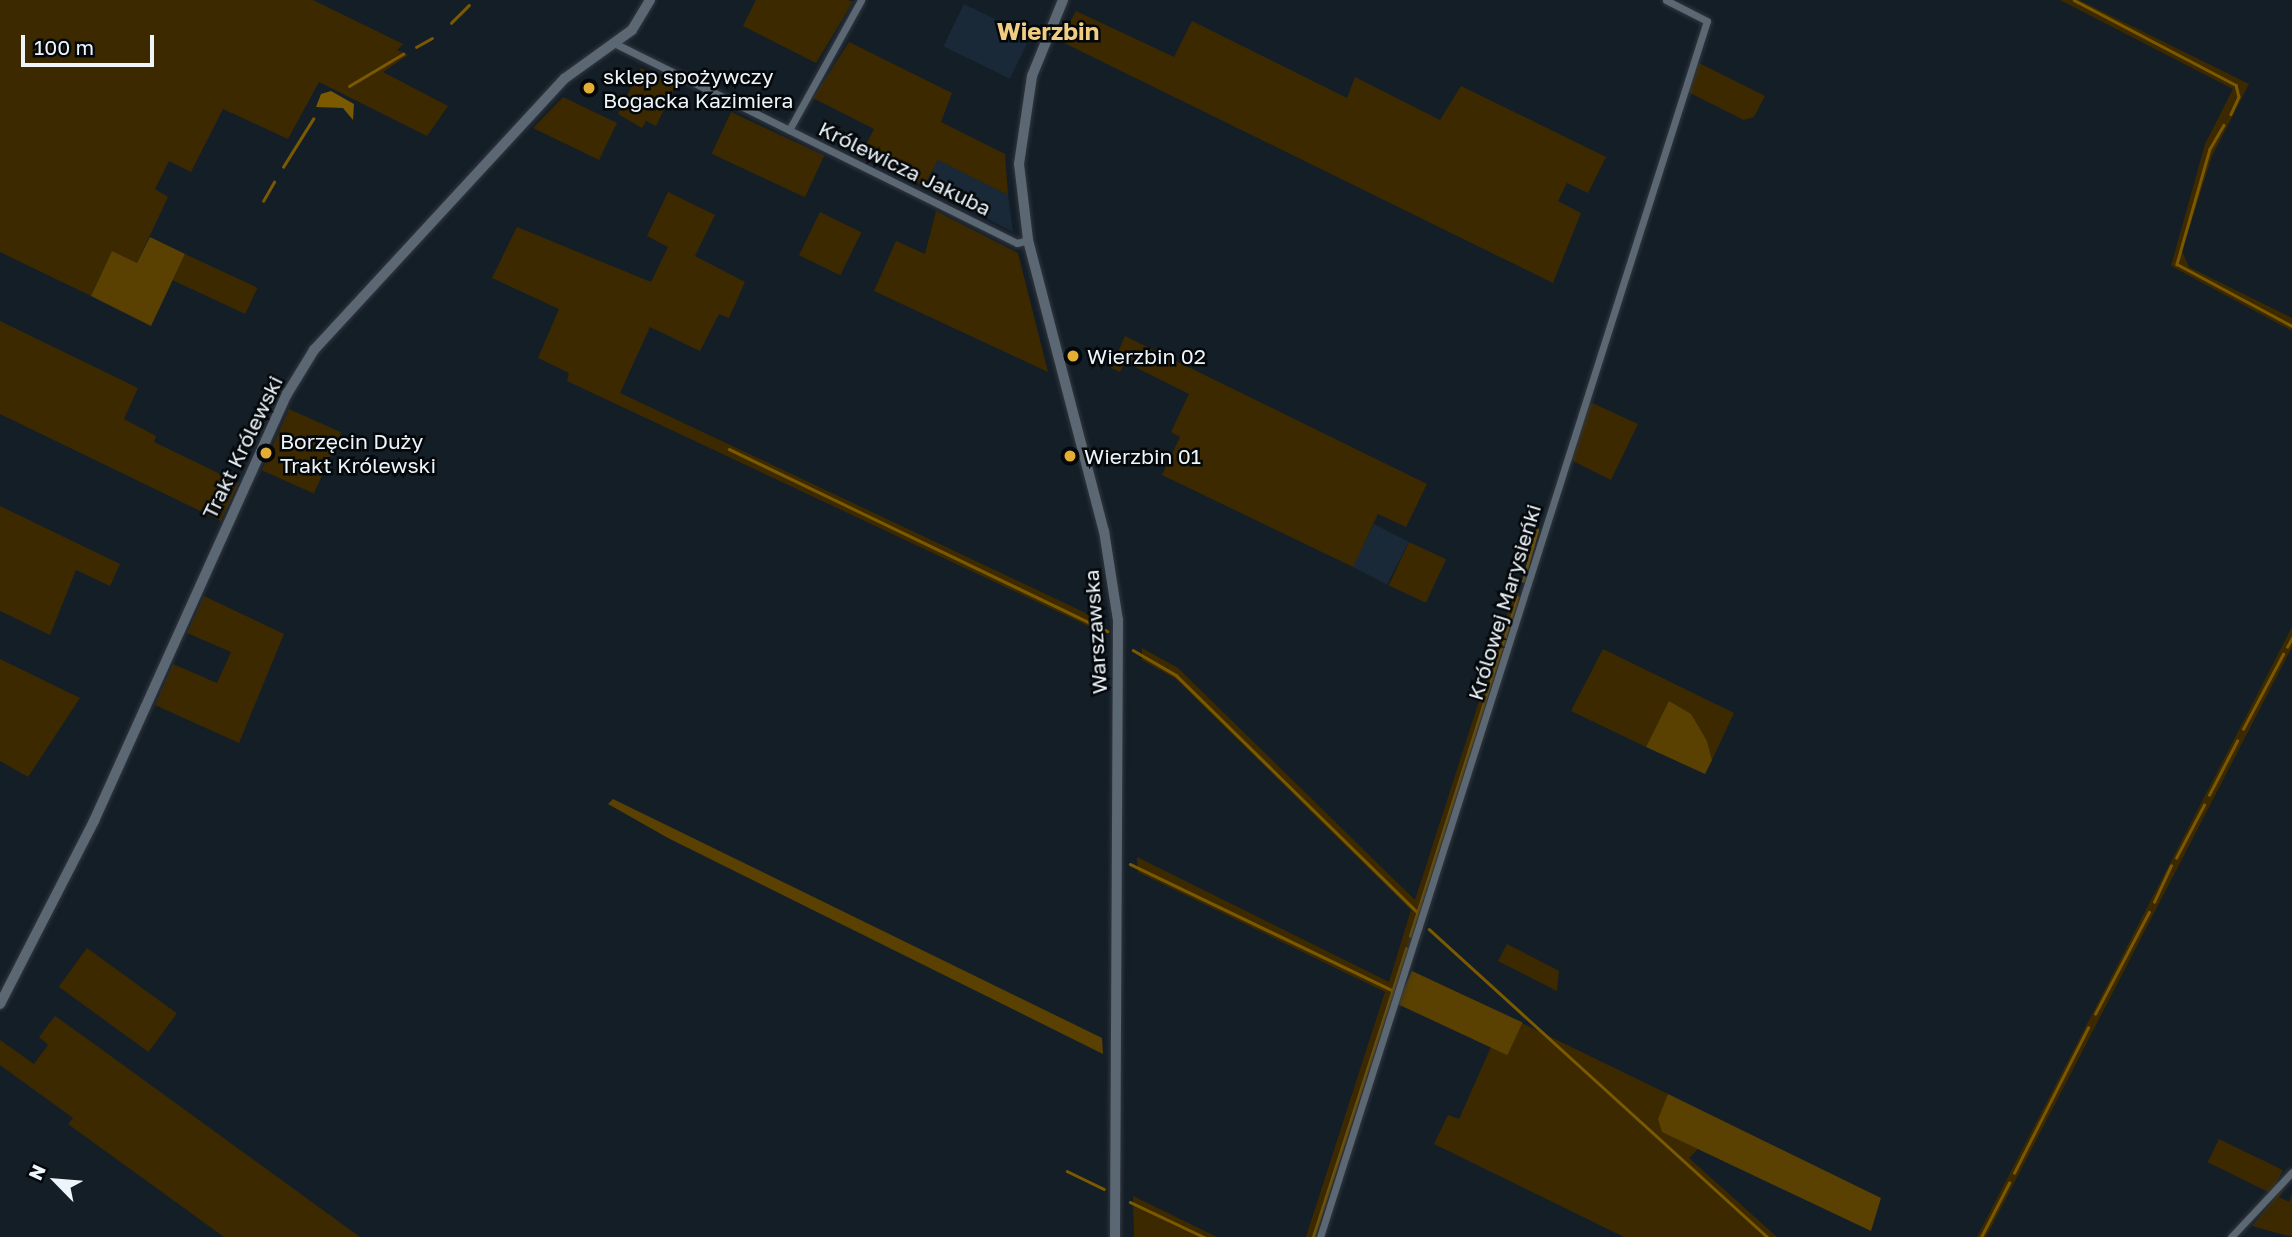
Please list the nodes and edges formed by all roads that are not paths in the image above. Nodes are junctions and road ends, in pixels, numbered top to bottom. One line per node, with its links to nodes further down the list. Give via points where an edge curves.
1 (650, 0): 5 (main road, Trakt Królewski)
2 (861, 0): 6 (street)
3 (1063, 0): 7 (main road, Warszawska, via 1038,58 1023,117 1019,164)
4 (1666, 0): 11 (street, Królowej Marysieńki, via 1707,21)
5 (618, 45): 6 (street, Królewicza Jakuba); 8 (main road, Trakt Królewski, via 564,79 314,350 286,394 94,821)
6 (789, 130): 7 (street, Królewicza Jakuba, via 1017,243)
7 (1028, 240): 10 (main road, Warszawska, via 1104,531 1118,620)
8 (0, 1004)
9 (2292, 1172): 12 (street)
10 (1115, 1237)
11 (1320, 1237)
12 (2231, 1237)

